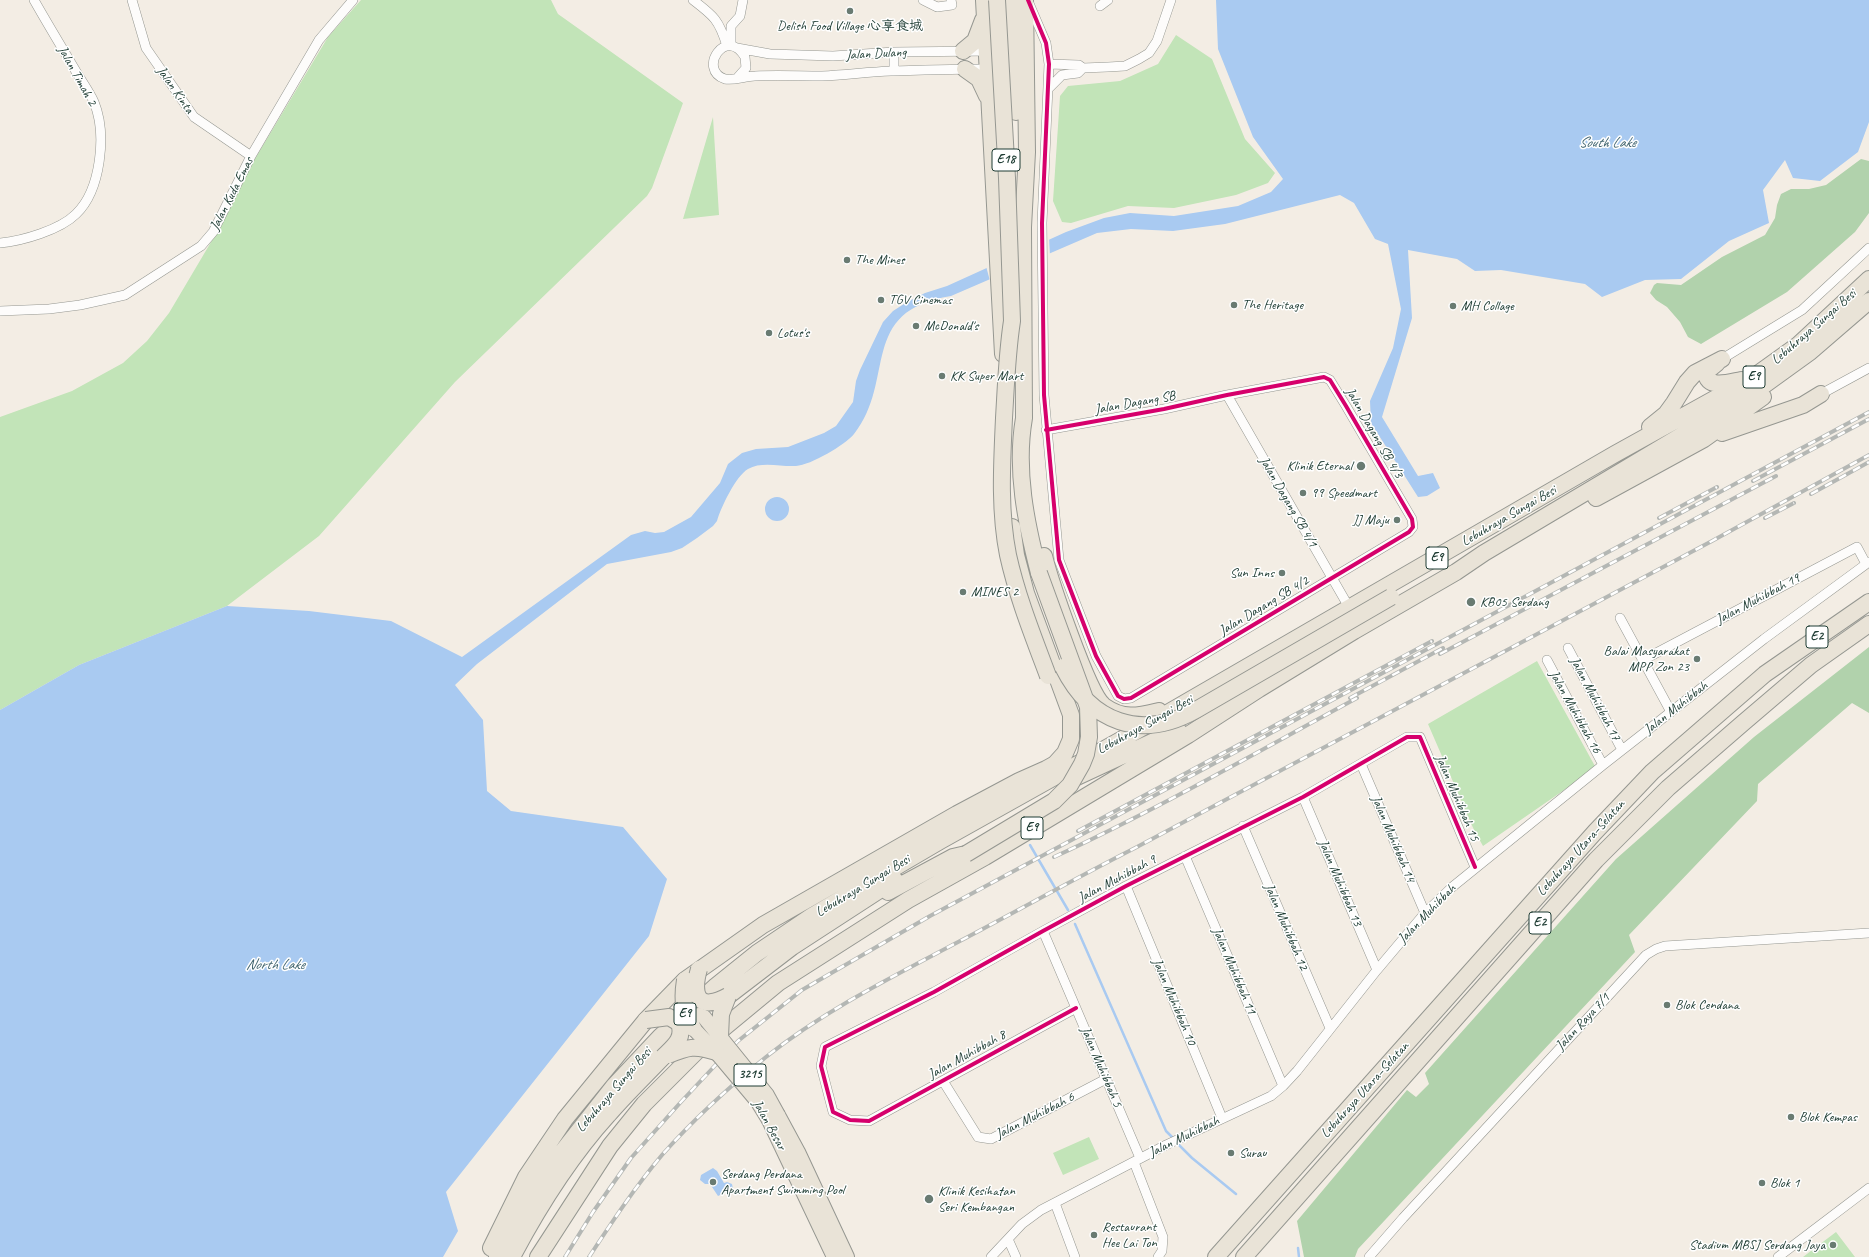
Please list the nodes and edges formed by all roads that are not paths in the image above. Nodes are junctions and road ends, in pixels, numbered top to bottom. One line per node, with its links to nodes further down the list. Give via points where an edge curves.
1 (34, 0): 33 (street, Jalan Timah 2, via 94,102 101,130 99,165 87,200 75,215 53,229)
2 (132, 0): 31 (street, Jalan Kinta, via 146,48 194,117)
3 (354, 0): 31 (street, Jalan Kuda Emas, via 319,40)
4 (693, 0): 16 (street, via 719,22)
5 (743, 0): 16 (street, via 740,16 729,30)
6 (923, 0): 12 (street, via 937,7)
7 (997, 0): 38 (highway, E18, bridge)
8 (1013, 0): 15 (highway)
9 (1026, 0): 21 (street, via 1046,43); 32 (highway, E18, via 1027,152)
10 (1108, 0): 13 (street)
11 (1171, 0): 22 (street, via 1162,31 1149,52 1124,66)
12 (952, 3)
13 (1100, 6)
14 (985, 11): 15 (highway, via 992,33 1001,35 1008,32); 18 (highway, via 978,36 969,48); 19 (highway)
15 (1014, 23): 17 (highway)
16 (732, 47): 20 (street, Jalan Dulang, via 770,54 833,56); 27 (street, via 745,56 747,62 743,74); 27 (street, via 717,52 713,62 714,68 719,76 725,79)
17 (1014, 50): 19 (street, Jalan Dulang); 25 (highway)
18 (963, 51): 19 (street, Jalan Dulang); 20 (street, Jalan Dulang)
19 (987, 51): 24 (highway)
20 (894, 52): 26 (street)
21 (1049, 64): 22 (street, via 1079,65); 28 (street)
22 (1083, 68): 28 (street, via 1078,73 1062,75)
23 (965, 69): 24 (street, Jalan Dulang); 26 (street, Jalan Dulang); 30 (highway, via 975,75 982,84)
24 (988, 69): 25 (street, Jalan Dulang); 30 (highway)
25 (1015, 69): 29 (highway)
26 (894, 71): 27 (street, Jalan Dulang, via 822,76)
27 (738, 77)
28 (1048, 89): 47 (street, via 1042,223)
29 (1016, 108): 30 (highway, via 1012,95 1009,92 1001,92 994,95); 32 (highway, via 1020,212)
30 (990, 109): 69 (highway, via 1013,539 1026,593 1068,705 1072,723 1069,746 1061,758 1046,769)
31 (251, 156): 37 (street, Jalan Kuda Emas, via 213,232 201,246 125,295 49,309)
32 (1023, 227): 46 (highway, E18)
33 (0, 243)
34 (1869, 248): 40 (street, via 1802,310)
35 (1869, 279): 42 (highway, Lebuhraya Sungai Besi / E9, via 1798,345)
36 (1869, 301): 39 (highway, Lebuhraya Sungai Besi / E9)
37 (0, 311)
38 (1012, 321): 51 (highway, bridge, via 1015,344 1016,484 1022,538 1034,584 1064,667 1077,690 1103,714 1127,723 1158,724 1177,720 1504,532); 69 (highway, bridge, via 1008,343 1002,450 1004,529 1017,592 1059,708 1063,730 1060,744 1052,756)
39 (1801, 359): 43 (highway); 51 (highway, Lebuhraya Sungai Besi / E9, via 1756,391)
40 (1722, 360): 42 (highway, via 1706,372 1710,382 1716,384); 49 (highway, via 1695,373 1666,414)
41 (1869, 368): 44 (street)
42 (1752, 378): 49 (highway, Lebuhraya Sungai Besi / E9)
43 (1773, 390): 44 (highway, via 1768,400 1770,408 1778,411); 48 (highway)
44 (1821, 394): 48 (highway, via 1803,405)
45 (1227, 395): 47 (street, Jalan Dagang SB); 50 (street, Jalan Dagang SB 4/3, via 1324,377 1330,380 1412,519); 54 (street, Jalan Dagang SB 4/1)
46 (1024, 418): 63 (highway, via 1034,501 1045,559 1076,651 1099,701 1114,711 1131,717); 73 (highway, bridge, via 1021,444 1029,530 1039,573 1088,707 1089,737 1086,754 1070,786 1054,801)
47 (1046, 430): 54 (street, Jalan Dagang SB 4/2, via 1059,560 1096,656 1118,696 1124,699 1131,698)
48 (1704, 439): 52 (highway, via 1504,548)
49 (1622, 450): 56 (highway, Lebuhraya Sungai Besi / E9)
50 (1413, 527): 54 (street, Jalan Dagang SB 4/2, via 1409,532)
51 (1523, 530): 52 (highway, Lebuhraya Sungai Besi / E9)
52 (1484, 553): 62 (highway, Lebuhraya Sungai Besi / E9)
53 (1868, 563): 61 (street, Jalan Muhibbah 19, via 1857,547); 64 (street, Jalan Muhibbah, via 1780,626)
54 (1332, 578): 56 (street, Jalan Dagang SB 4/1)
55 (1869, 602): 113 (highway, Lebuhraya Utara–Selatan / E2, via 1765,674 1652,772 1595,832)
56 (1350, 609): 63 (highway, Lebuhraya Sungai Besi / E9)
57 (1620, 618): 61 (street)
58 (1869, 624): 114 (highway, Lebuhraya Utara–Selatan / E2, via 1811,665 1737,728 1668,788 1596,860)
59 (1568, 648): 66 (street, Jalan Muhibbah 17)
60 (1547, 660): 68 (street, Jalan Muhibbah 16)
61 (1643, 660): 64 (street)
62 (1259, 689): 78 (highway, via 1235,696 1176,731 1046,792); 82 (highway, Lebuhraya Sungai Besi / E9, via 1188,736 908,900)
63 (1185, 703): 72 (highway, Lebuhraya Sungai Besi / E9)
64 (1671, 712): 66 (street, Jalan Muhibbah)
65 (1420, 737): 67 (street, Jalan Muhibbah 9, via 1406,737); 76 (street, Jalan Muhibbah 15)
66 (1622, 750): 68 (street, Jalan Muhibbah)
67 (1361, 764): 70 (street, Jalan Muhibbah 9); 79 (street, Jalan Muhibbah 14)
68 (1603, 765): 76 (street, Jalan Muhibbah)
69 (1019, 781): 75 (highway)
70 (1303, 797): 71 (street, Jalan Muhibbah 9); 84 (street, Jalan Muhibbah 13)
71 (1243, 826): 74 (street, Jalan Muhibbah 9); 90 (street, Jalan Muhibbah 12)
72 (940, 841): 75 (highway); 105 (highway, Lebuhraya Sungai Besi / E9, via 812,916 762,949 716,986 660,1037 614,1086 544,1175)
73 (966, 854): 78 (highway, via 953,856 873,899); 82 (highway, via 829,938)
74 (1185, 856): 77 (street, Jalan Muhibbah 9); 95 (street, Jalan Muhibbah 11)
75 (877, 861): 83 (highway, via 762,925)
76 (1475, 867): 79 (street, Jalan Muhibbah)
77 (1126, 886): 80 (street, Jalan Muhibbah 9); 97 (street, Jalan Muhibbah 10)
78 (862, 902): 86 (highway, via 792,947)
79 (1425, 913): 84 (street, Jalan Muhibbah)
80 (1043, 931): 87 (street, Jalan Muhibbah 5); 98 (street, Jalan Muhibbah 9, via 934,992 825,1047 821,1066 833,1112 850,1120)
81 (1869, 933): 115 (street, Jalan Raya 7/1, via 1665,946 1646,955 1423,1195)
82 (804, 965): 107 (highway, Lebuhraya Sungai Besi / E9, via 703,1045 644,1104 610,1146)
83 (699, 969): 85 (highway); 86 (highway, bridge, via 695,986 699,998 711,1003)
84 (1377, 970): 90 (street, Jalan Muhibbah)
85 (685, 980): 88 (highway); 89 (highway, bridge, via 684,1008)
86 (728, 996): 91 (highway, bridge, via 721,1014)
87 (1076, 1008): 93 (street, Jalan Muhibbah 5); 94 (street, Jalan Muhibbah 8)
88 (646, 1020): 92 (highway, bridge, via 668,1017 679,1023 679,1041); 104 (highway, via 565,1119 526,1176)
89 (693, 1028): 91 (main road, Jalan Besar, bridge, via 692,1017 702,1015)
90 (1330, 1028): 95 (street, Jalan Muhibbah)
91 (718, 1045): 92 (highway, bridge, via 684,1049); 96 (main road, Jalan Besar / 3215, bridge, via 767,1095)
92 (663, 1057): 106 (highway, via 584,1143 543,1200)
93 (1106, 1079): 94 (street, Jalan Muhibbah 6, via 991,1140 978,1137); 99 (street, Jalan Muhibbah 5)
94 (943, 1080): 98 (street, Jalan Muhibbah 8)
95 (1283, 1086): 97 (street, Jalan Muhibbah, via 1256,1104)
96 (774, 1117): 108 (main road, Jalan Besar / 3215); 109 (main road, Jalan Besar / 3215, via 798,1152)
97 (1222, 1118): 99 (street, Jalan Muhibbah)
98 (869, 1121)
99 (1137, 1160): 101 (street, Jalan Muhibbah); 103 (street, Jalan Muhibbah 5, via 1163,1237)
100 (1869, 1188): 116 (street)
101 (1055, 1203): 102 (street, Jalan Muhibbah, via 1022,1224); 112 (street)
102 (1008, 1240): 110 (street, Jalan Muhibbah); 111 (street)
103 (1160, 1254)
104 (487, 1257)
105 (496, 1257)
106 (512, 1257)
107 (538, 1257)
108 (834, 1257)
109 (847, 1257)
110 (991, 1257)
111 (1016, 1257)
112 (1076, 1257)
113 (1216, 1257)
114 (1244, 1257)
115 (1369, 1257)
116 (1778, 1257)

